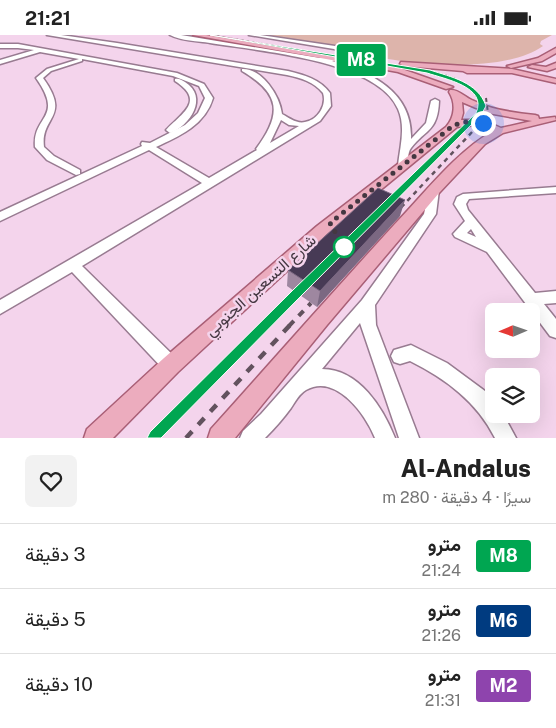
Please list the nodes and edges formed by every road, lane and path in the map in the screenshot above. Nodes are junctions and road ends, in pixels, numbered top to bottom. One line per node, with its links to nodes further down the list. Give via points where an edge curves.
1 (49, 35): 6 (street)
2 (100, 35): 6 (street)
3 (172, 35): 7 (street)
4 (196, 35): 7 (main road)
5 (253, 36): 7 (main road); 22 (main road)
6 (87, 39): 9 (street)
7 (224, 39): 14 (main road); 16 (street)
8 (0, 47): 11 (street)
9 (149, 49): 12 (street); 20 (street)
10 (556, 50): 18 (main road)
11 (38, 51): 15 (street); 17 (street); 19 (street)
12 (132, 56)
13 (124, 59): 19 (street)
14 (336, 59): 16 (street); 25 (main road)
15 (80, 60): 19 (street); 39 (street, via 49,70 39,78 52,103 38,145 42,151)
16 (320, 60): 36 (street, via 362,73 396,98 406,125)
17 (0, 62)
18 (528, 63): 21 (main road, via 542,69); 23 (main road)
19 (112, 64): 35 (street, via 172,78 184,84 194,95 192,109 182,121); 35 (street, via 175,74 195,81 207,92 205,109 194,123)
20 (229, 64): 24 (street); 26 (street)
21 (556, 65)
22 (427, 67): 23 (main road); 25 (main road, via 432,73)
23 (480, 69): 27 (main road, via 524,73); 28 (main road, via 451,76 448,83)
24 (282, 73): 26 (street); 32 (street, via 312,81 329,97 325,112)
25 (418, 75): 28 (main road)
26 (261, 80): 30 (street, via 274,95)
27 (556, 81)
28 (452, 90): 31 (main road, via 471,103 493,111); 33 (main road, via 459,111)
29 (436, 101): 36 (street, via 436,114 429,125)
30 (279, 116): 32 (street, via 292,123); 37 (street, via 272,135)
31 (554, 119): 34 (main road)
32 (306, 125): 37 (street)
33 (454, 125): 34 (main road, via 478,122); 38 (main road, شارع التسعين الجنوبي)
34 (500, 131): 42 (main road, via 481,142)
35 (147, 145): 39 (street); 40 (street); 44 (street)
36 (404, 149): 38 (street)
37 (256, 155): 40 (street)
38 (403, 165): 52 (main road, شارع التسعين الجنوبي, via 322,230)
39 (76, 172): 43 (street)
40 (210, 183): 45 (street)
41 (556, 190): 47 (street, via 467,196 460,203)
42 (434, 191): 48 (street, via 430,214); 55 (main road)
43 (0, 207)
44 (0, 217)
45 (73, 265): 49 (street); 52 (street)
46 (556, 297): 47 (street)
47 (531, 299): 50 (street)
48 (366, 304): 53 (street); 58 (street, via 368,325)
49 (0, 308)
50 (556, 331)
51 (400, 356): 59 (street, via 411,353 423,358 454,379 487,406)
52 (171, 365): 54 (main road, شارع التسعين الجنوبي)
53 (298, 385): 56 (street); 57 (street, via 323,378 331,378 344,385 370,408)
54 (96, 438)
55 (220, 438)
56 (250, 438)
57 (385, 438)
58 (409, 438)
59 (506, 438)

